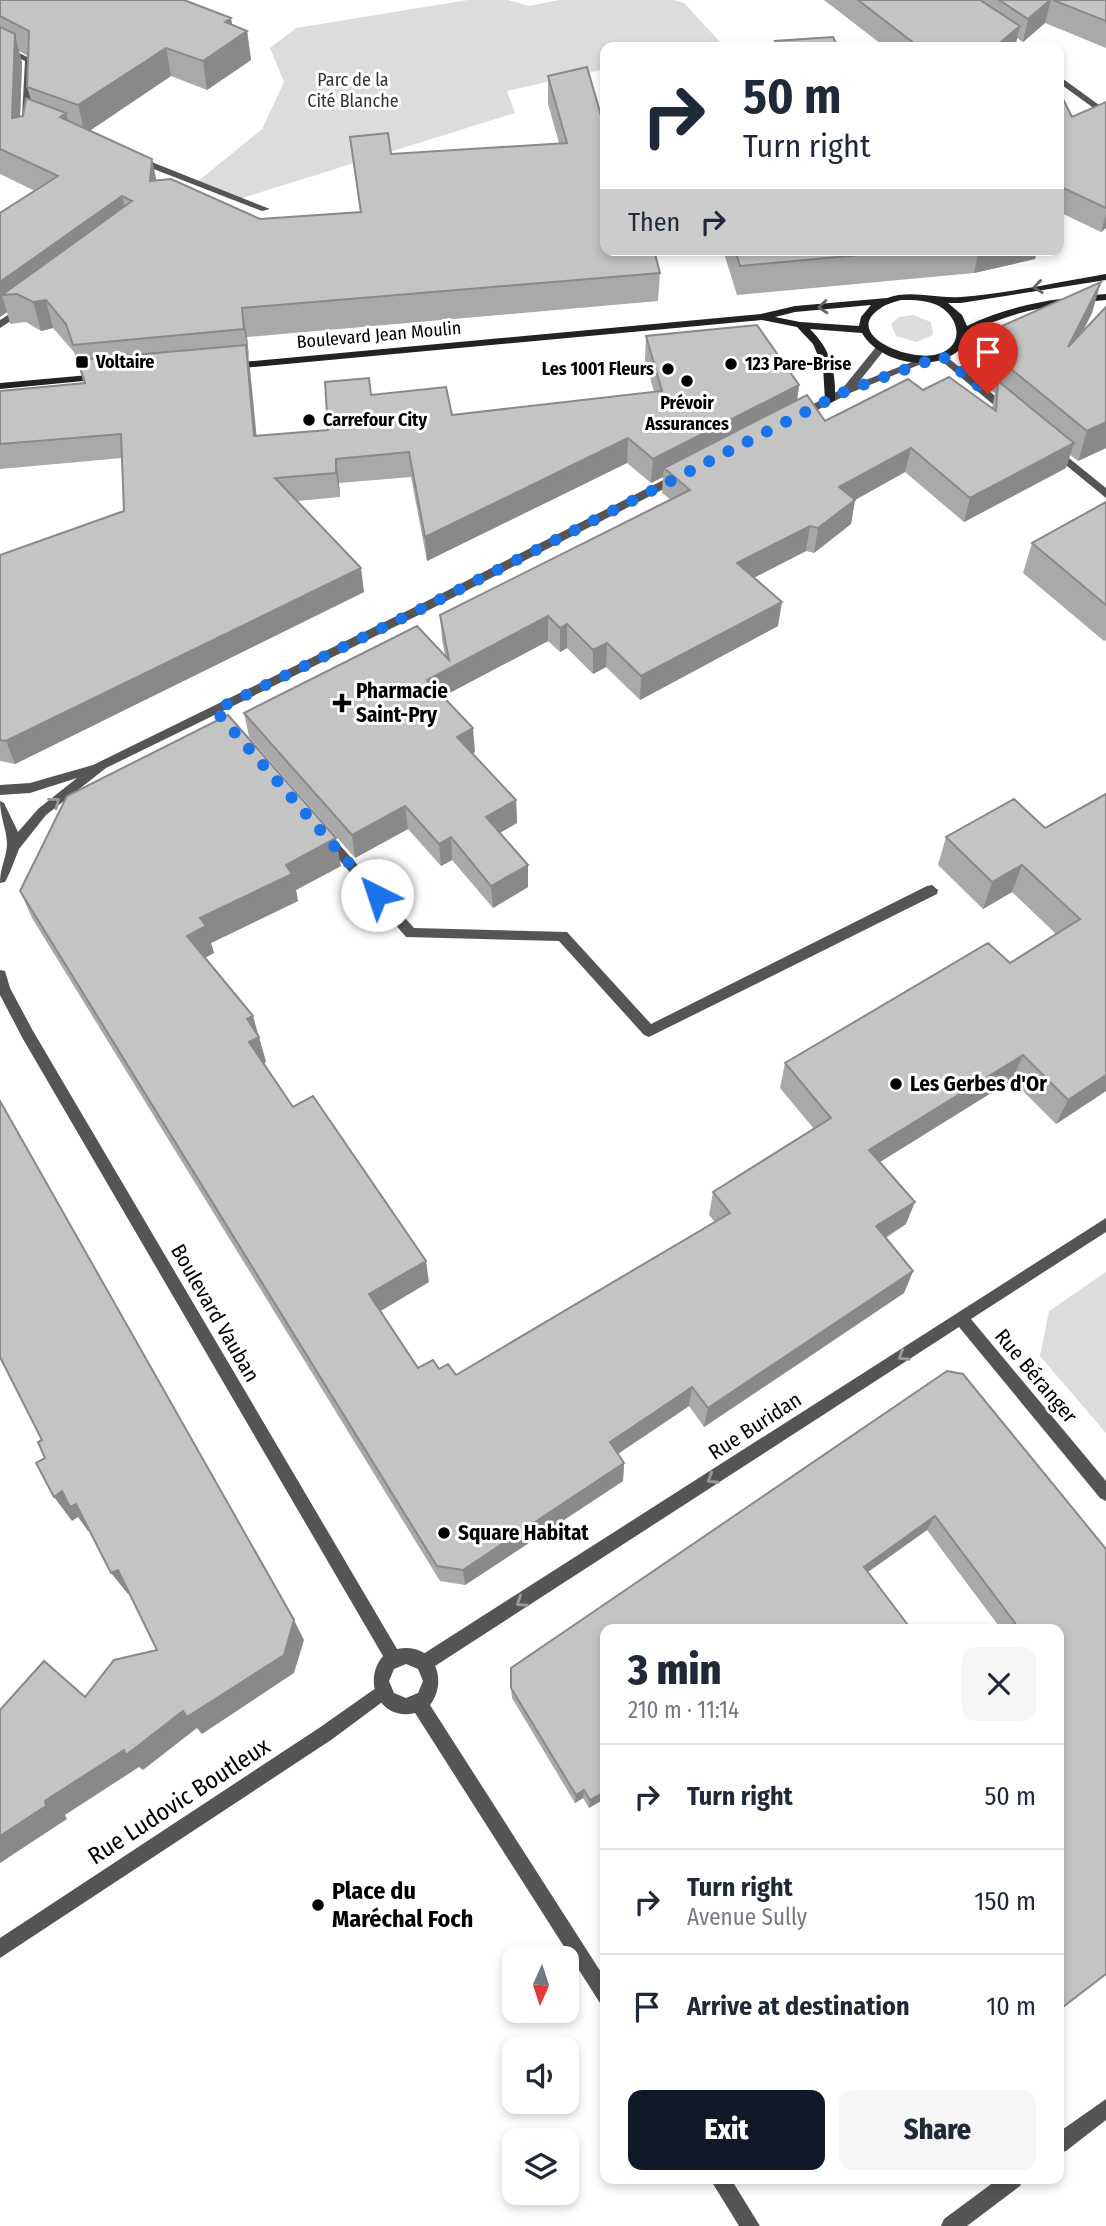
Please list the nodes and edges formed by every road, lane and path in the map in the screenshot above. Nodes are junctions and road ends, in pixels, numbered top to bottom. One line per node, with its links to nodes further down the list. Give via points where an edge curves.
1 (0, 46): 4 (street, via 29,60)
2 (1064, 83): 3 (street)
3 (1106, 114)
4 (27, 118): 5 (street); 6 (street)
5 (40, 123)
6 (25, 130)
7 (126, 155): 8 (street)
8 (197, 182): 9 (street); 10 (street)
9 (187, 190)
10 (265, 209)
11 (1106, 277): 13 (main road, one-way to 13, via 961,300)
12 (1106, 297): 20 (main road, via 1026,308)
13 (932, 300): 15 (main road, via 900,297); 20 (main road, via 954,312)
14 (33, 301): 17 (street)
15 (885, 301): 16 (main road, Boulevard Jean Moulin, one-way to 16, via 794,309); 19 (main road, via 869,310)
16 (761, 317): 18 (main road, Boulevard Jean Moulin); 24 (main road, Boulevard Jean Moulin)
17 (0, 325)
18 (800, 325): 19 (main road, Boulevard Jean Moulin); 28 (main road, via 814,338 830,366)
19 (864, 330): 21 (main road)
20 (965, 331): 22 (main road, via 960,344)
21 (880, 349): 23 (main road, via 902,358); 27 (street)
22 (942, 356): 23 (main road); 30 (street)
23 (926, 360): 27 (street)
24 (224, 367)
25 (106, 377): 26 (main road)
26 (0, 386)
27 (846, 391): 28 (street)
28 (830, 400): 29 (street)
29 (790, 420)
30 (1021, 422)
31 (1042, 440): 33 (street)
32 (690, 470): 34 (street, via 218,714)
33 (1106, 494)
34 (102, 765): 35 (street, via 30,788); 38 (street, one-way to 34, via 42,812)
35 (0, 790)
36 (0, 806): 38 (street, via 12,824)
37 (314, 823): 40 (street, via 411,933 562,936 649,1031)
38 (15, 846): 39 (street)
39 (0, 878)
40 (932, 890)
41 (1, 983): 45 (street, Boulevard Vauban)
42 (1106, 1224): 43 (street, Rue Buridan)
43 (961, 1319): 44 (street, Rue Béranger); 46 (street, Rue Buridan, one-way to 46)
44 (1106, 1493)
45 (394, 1659): 46 (street, via 411,1655); 47 (street, via 382,1673)
46 (426, 1662): 48 (street, via 432,1676 429,1691)
47 (383, 1691): 48 (street, via 392,1703 405,1707); 49 (street, Rue Ludovic Boutleux)
48 (419, 1703): 50 (street)
49 (0, 1949)
50 (600, 1988)
51 (1106, 2108): 52 (street)
52 (1064, 2140)
53 (723, 2184): 55 (street)
54 (1006, 2184): 56 (street)
55 (750, 2226)
56 (951, 2226)

